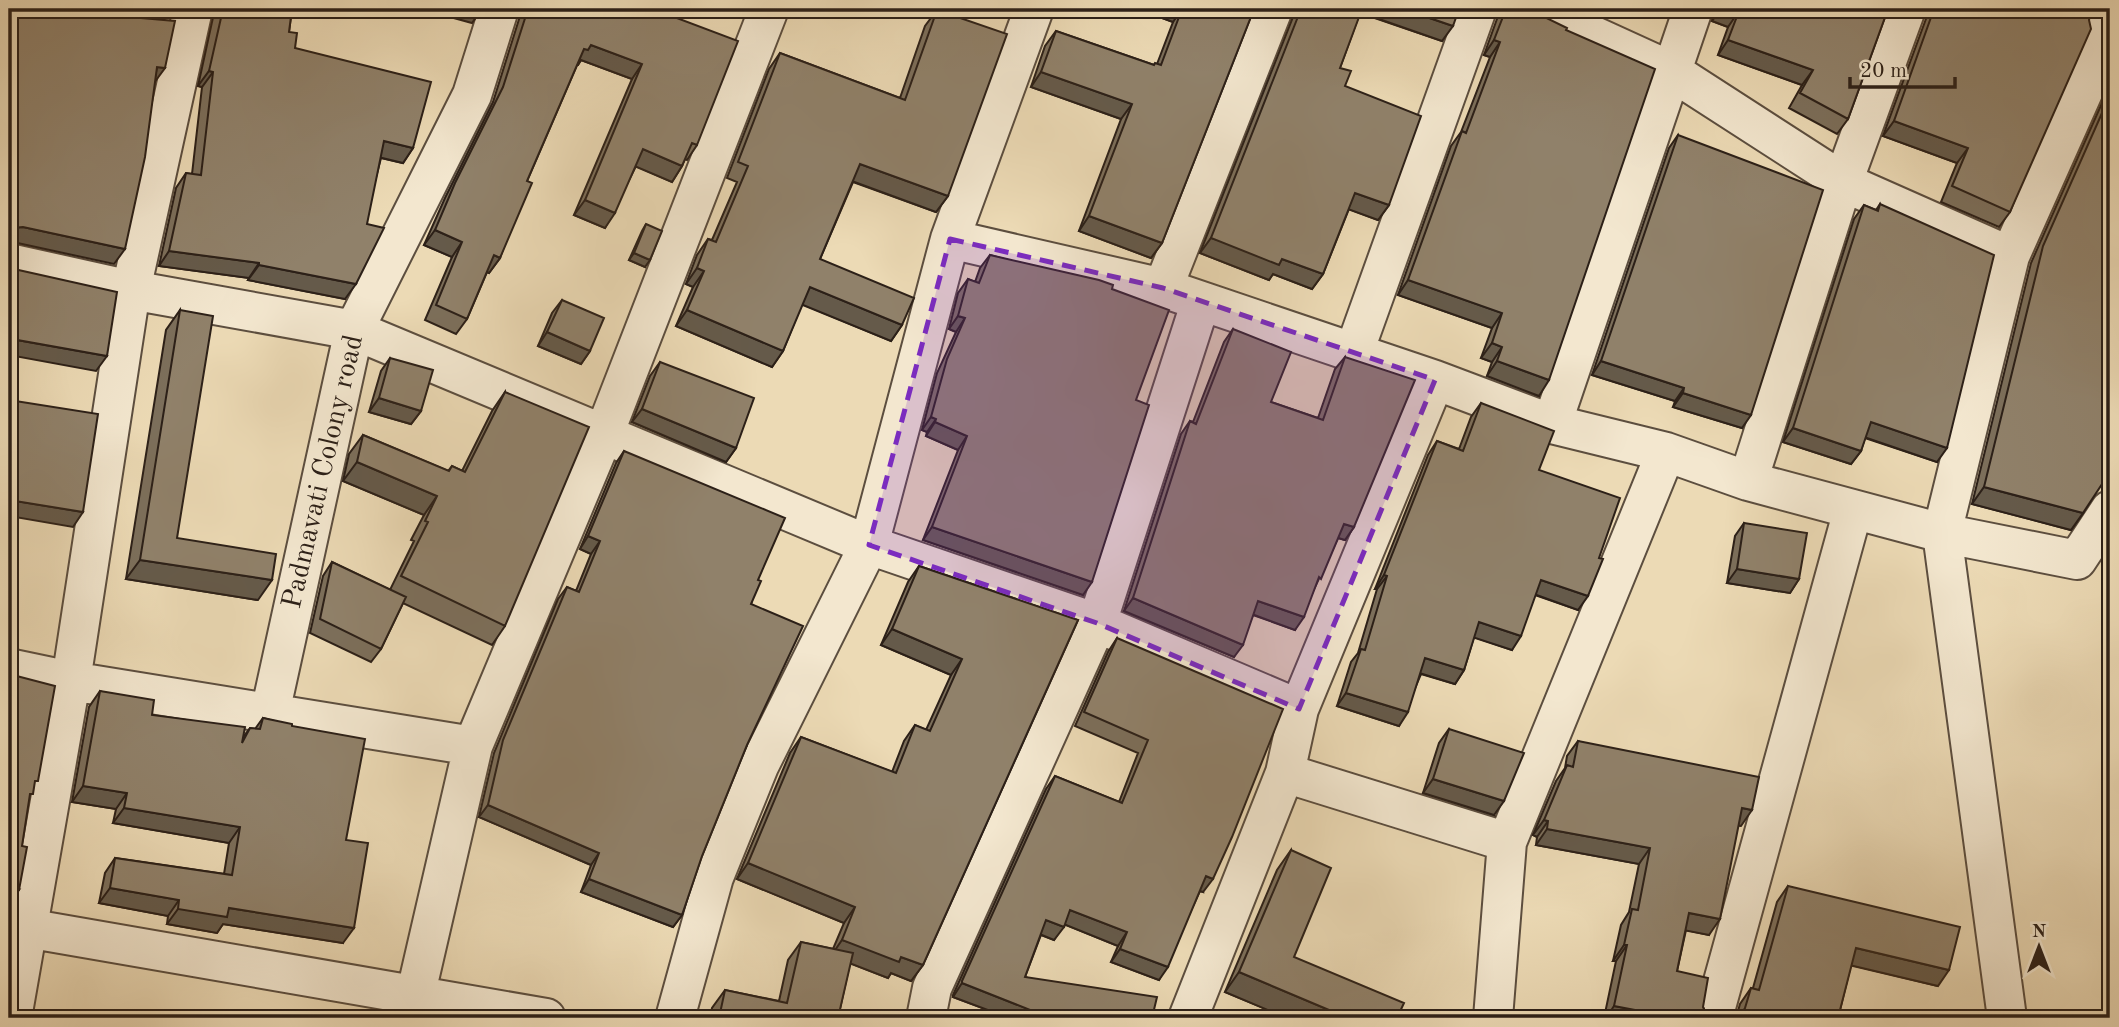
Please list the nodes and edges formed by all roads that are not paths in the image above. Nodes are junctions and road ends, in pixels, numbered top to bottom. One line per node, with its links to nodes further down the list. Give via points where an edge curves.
1 (193, 9): 17 (street)
2 (499, 9): 19 (street, Padmavati Colony road, via 472,95)
3 (769, 9): 23 (street)
4 (1034, 9): 13 (street)
5 (1273, 9): 16 (street)
6 (1477, 9): 20 (street)
7 (1535, 9): 11 (street)
8 (1693, 9): 11 (street)
9 (1906, 9): 12 (street)
10 (2105, 31): 14 (street, via 2104,45)
11 (1671, 71): 12 (street); 22 (street)
12 (1843, 181): 14 (street); 25 (street)
13 (950, 239): 16 (street); 29 (street)
14 (2010, 256): 28 (street)
15 (9, 262): 17 (street)
16 (1163, 288): 18 (street)
17 (131, 290): 19 (street); 32 (street)
18 (1201, 300): 20 (street); 30 (street)
19 (354, 330): 23 (street); 34 (street, Padmavati Colony road)
20 (1354, 352): 21 (street)
21 (1435, 380): 22 (street); 33 (street)
22 (1552, 424): 24 (street)
23 (604, 433): 29 (street); 35 (street)
24 (1666, 452): 25 (street); 37 (street)
25 (1748, 481): 26 (street)
26 (1853, 510): 28 (street); 46 (street)
27 (2110, 510): 28 (street, via 2077,560)
28 (1942, 533): 47 (street)
29 (869, 545): 30 (street); 42 (street, via 759,766 714,877)
30 (1097, 623): 33 (street); 43 (street, via 932,988)
31 (9, 668): 32 (street)
32 (71, 681): 34 (street); 38 (street)
33 (1299, 709): 36 (street)
34 (270, 713): 35 (street)
35 (473, 747): 39 (street)
36 (1285, 773): 37 (street); 44 (street)
37 (1507, 842): 45 (street)
38 (19, 927): 39 (street); 40 (street)
39 (415, 997): 41 (street)
40 (12, 1018)
41 (546, 1018)
42 (675, 1018)
43 (926, 1018)
44 (1188, 1018)
45 (1493, 1018)
46 (1713, 1018)
47 (2007, 1018)

